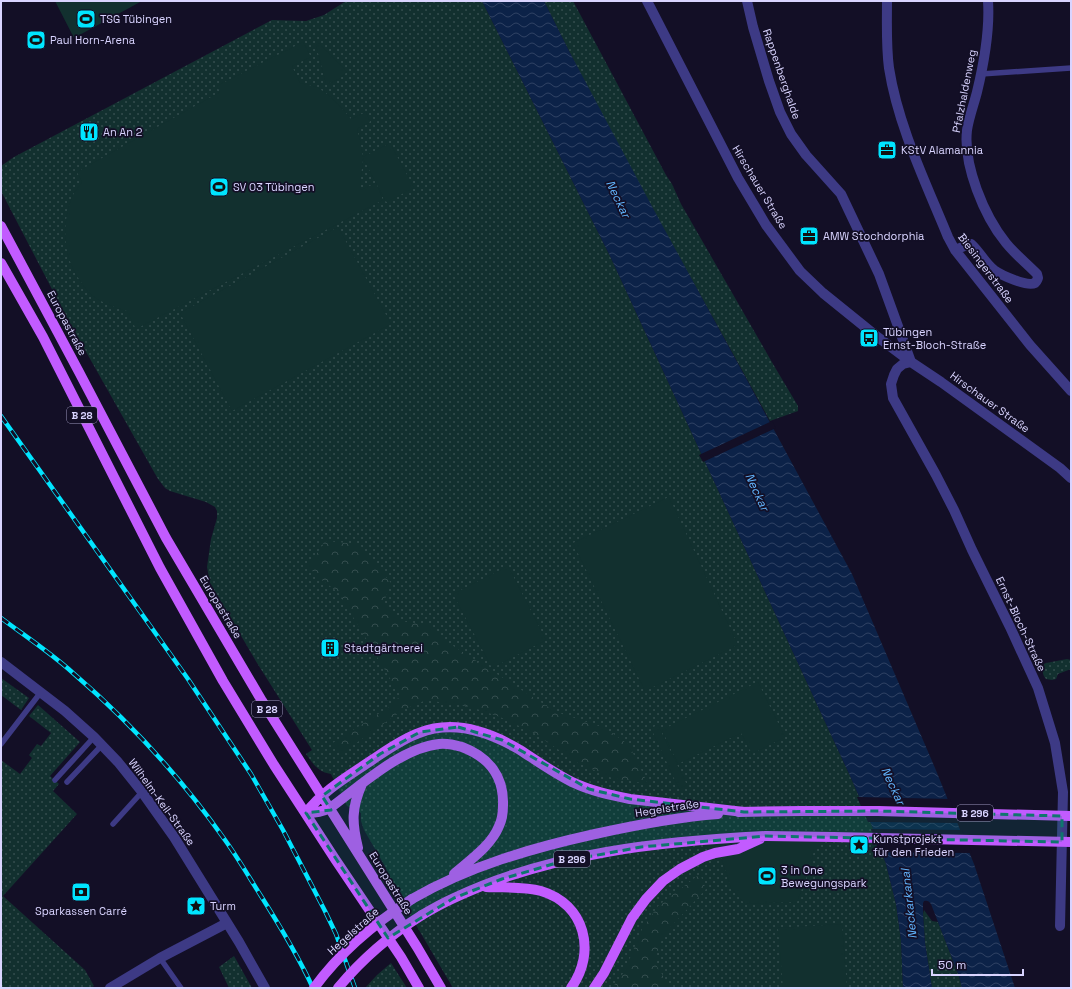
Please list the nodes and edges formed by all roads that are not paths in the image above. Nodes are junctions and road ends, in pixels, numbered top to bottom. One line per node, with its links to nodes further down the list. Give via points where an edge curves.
1 (647, 1): 10 (street, Hirschauer Straße, via 738,178 766,225 800,271 823,293)
2 (747, 1): 10 (street, Rappenberghalde, via 780,112 806,155 841,194 879,274)
3 (887, 1): 8 (street, Biesingerstraße, via 889,67 902,123)
4 (988, 1): 6 (street, Pfalzhaldenweg, via 988,30)
5 (1071, 68): 6 (lane)
6 (981, 74): 8 (street, Pfalzhaldenweg, via 967,129 966,145 971,174 994,227 1037,274 1037,282 1022,283 994,270 971,244)
7 (1, 226): 22 (main road, Europastraße / B 28, via 166,538 262,701)
8 (955, 250): 11 (street, Biesingerstraße, via 1030,345)
9 (1, 263): 25 (main road, B 28, via 43,337 164,575 223,681)
10 (911, 362): 12 (street, Hirschauer Straße); 34 (street, Ernst-Bloch-Straße, via 903,364 894,375 891,384 893,398 954,510 1010,627 1038,688 1055,743 1063,792)
11 (1071, 391)
12 (1071, 478)
13 (1, 662): 14 (street, Wilhelm-Keil-Straße)
14 (41, 692): 15 (street, Wilhelm-Keil-Straße); 16 (lane)
15 (94, 736): 17 (street, Wilhelm-Keil-Straße); 18 (lane)
16 (1, 744)
17 (102, 745): 19 (lane); 21 (street, Wilhelm-Keil-Straße)
18 (55, 780)
19 (67, 782)
20 (362, 784): 23 (main road); 30 (main road, via 353,816); 31 (main road, via 408,753 440,743 470,750 484,758 500,781 503,795 500,825 478,853)
21 (142, 792): 27 (lane); 33 (street, Wilhelm-Keil-Straße, via 174,837)
22 (322, 796): 23 (main road, Europastraße / B 28); 24 (main road, via 402,741 420,732 458,727 477,730 502,740 589,789 616,797); 25 (main road)
23 (330, 808): 25 (main road); 30 (main road, Europastraße / B 28)
24 (744, 812): 26 (main road, Hegelstraße / B 296, bridge, via 870,811); 31 (main road, Hegelstraße / B 296, via 624,827 555,843 495,861)
25 (306, 813): 41 (main road, B 28)
26 (1071, 816)
27 (113, 824)
28 (766, 836): 29 (main road, B 296, bridge); 32 (main road, B 296, via 701,840 603,853 560,862); 44 (main road, via 738,849 703,857 664,881 639,908)
29 (1071, 842)
30 (360, 857): 42 (main road, Europastraße / B 28)
31 (446, 881): 39 (main road, Hegelstraße, bridge, via 392,912 343,954)
32 (480, 887): 40 (main road, bridge, via 454,898 400,929 356,967); 43 (main road, via 541,891 555,897 571,911 583,932 585,953 578,979)
33 (227, 923): 35 (street); 38 (street, Wilhelm-Keil-Straße)
34 (1060, 926)
35 (160, 958): 36 (street); 37 (lane)
36 (110, 988)
37 (181, 988)
38 (265, 988)
39 (314, 988)
40 (338, 988)
41 (420, 988)
42 (441, 988)
43 (571, 988)
44 (594, 988)

